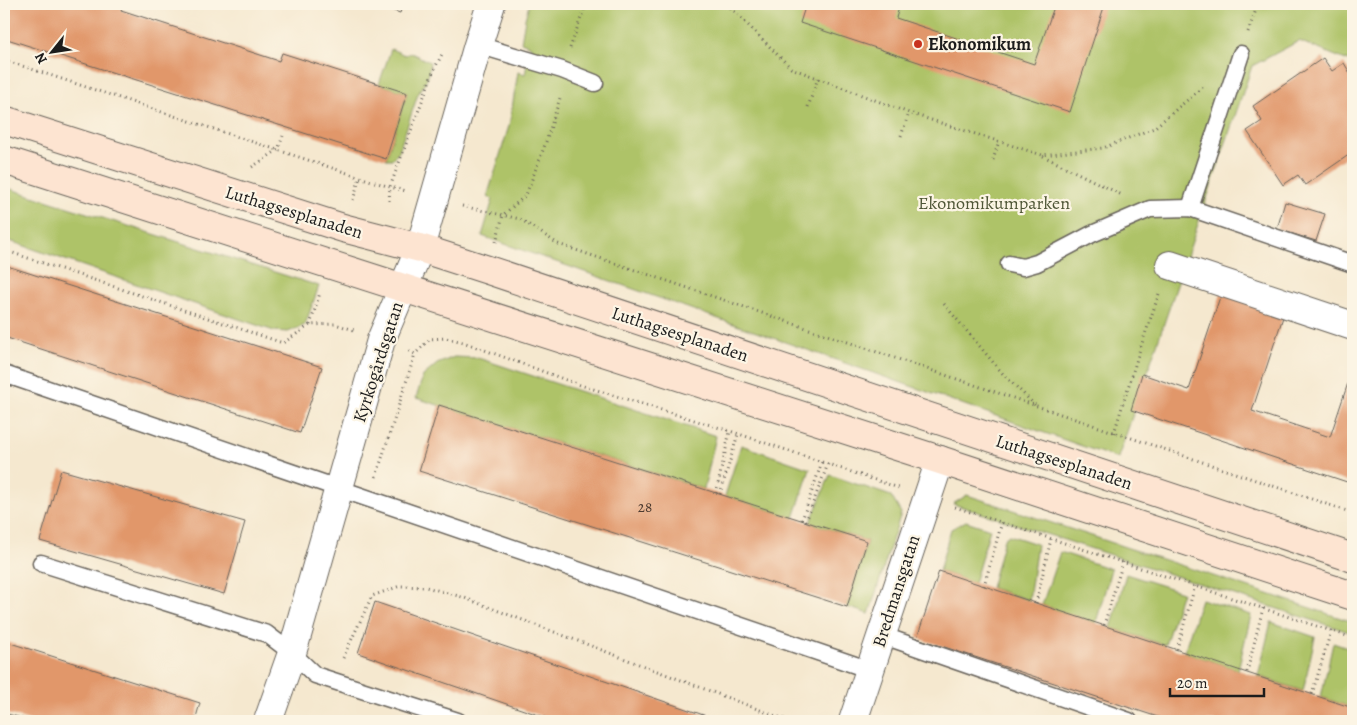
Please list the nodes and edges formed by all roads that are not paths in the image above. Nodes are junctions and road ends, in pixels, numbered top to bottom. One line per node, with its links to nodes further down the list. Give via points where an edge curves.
1 (491, 4): 2 (street, Kyrkogårdsgatan)
2 (478, 45): 4 (lane); 8 (street, Kyrkogårdsgatan)
3 (1241, 54): 7 (lane)
4 (594, 83)
5 (4, 120): 8 (main road, Luthagsesplanaden, via 343,228)
6 (4, 160): 12 (main road, Luthagsesplanaden)
7 (1190, 208): 9 (lane, via 1150,209 1037,263 1023,267); 10 (lane)
8 (420, 248): 12 (street, Kyrkogårdsgatan); 17 (main road, Luthagsesplanaden)
9 (1009, 264)
10 (1353, 264)
11 (1170, 265): 13 (street)
12 (402, 288): 15 (main road, Luthagsesplanaden); 16 (street, Kyrkogårdsgatan, via 381,340)
13 (1353, 326)
14 (4, 374): 16 (lane)
15 (940, 460): 19 (main road, Luthagsesplanaden); 20 (street, Bredmansgatan)
16 (339, 489): 21 (street, Kyrkogårdsgatan); 22 (lane)
17 (1353, 558)
18 (42, 563): 21 (lane, via 267,634)
19 (1353, 596)
20 (881, 635): 22 (street, Bredmansgatan); 26 (lane)
21 (292, 653): 23 (street, Kyrkogårdsgatan); 24 (lane, via 315,675)
22 (870, 670): 25 (street, Bredmansgatan)
23 (268, 721)
24 (458, 721)
25 (853, 721)
26 (1129, 721)

